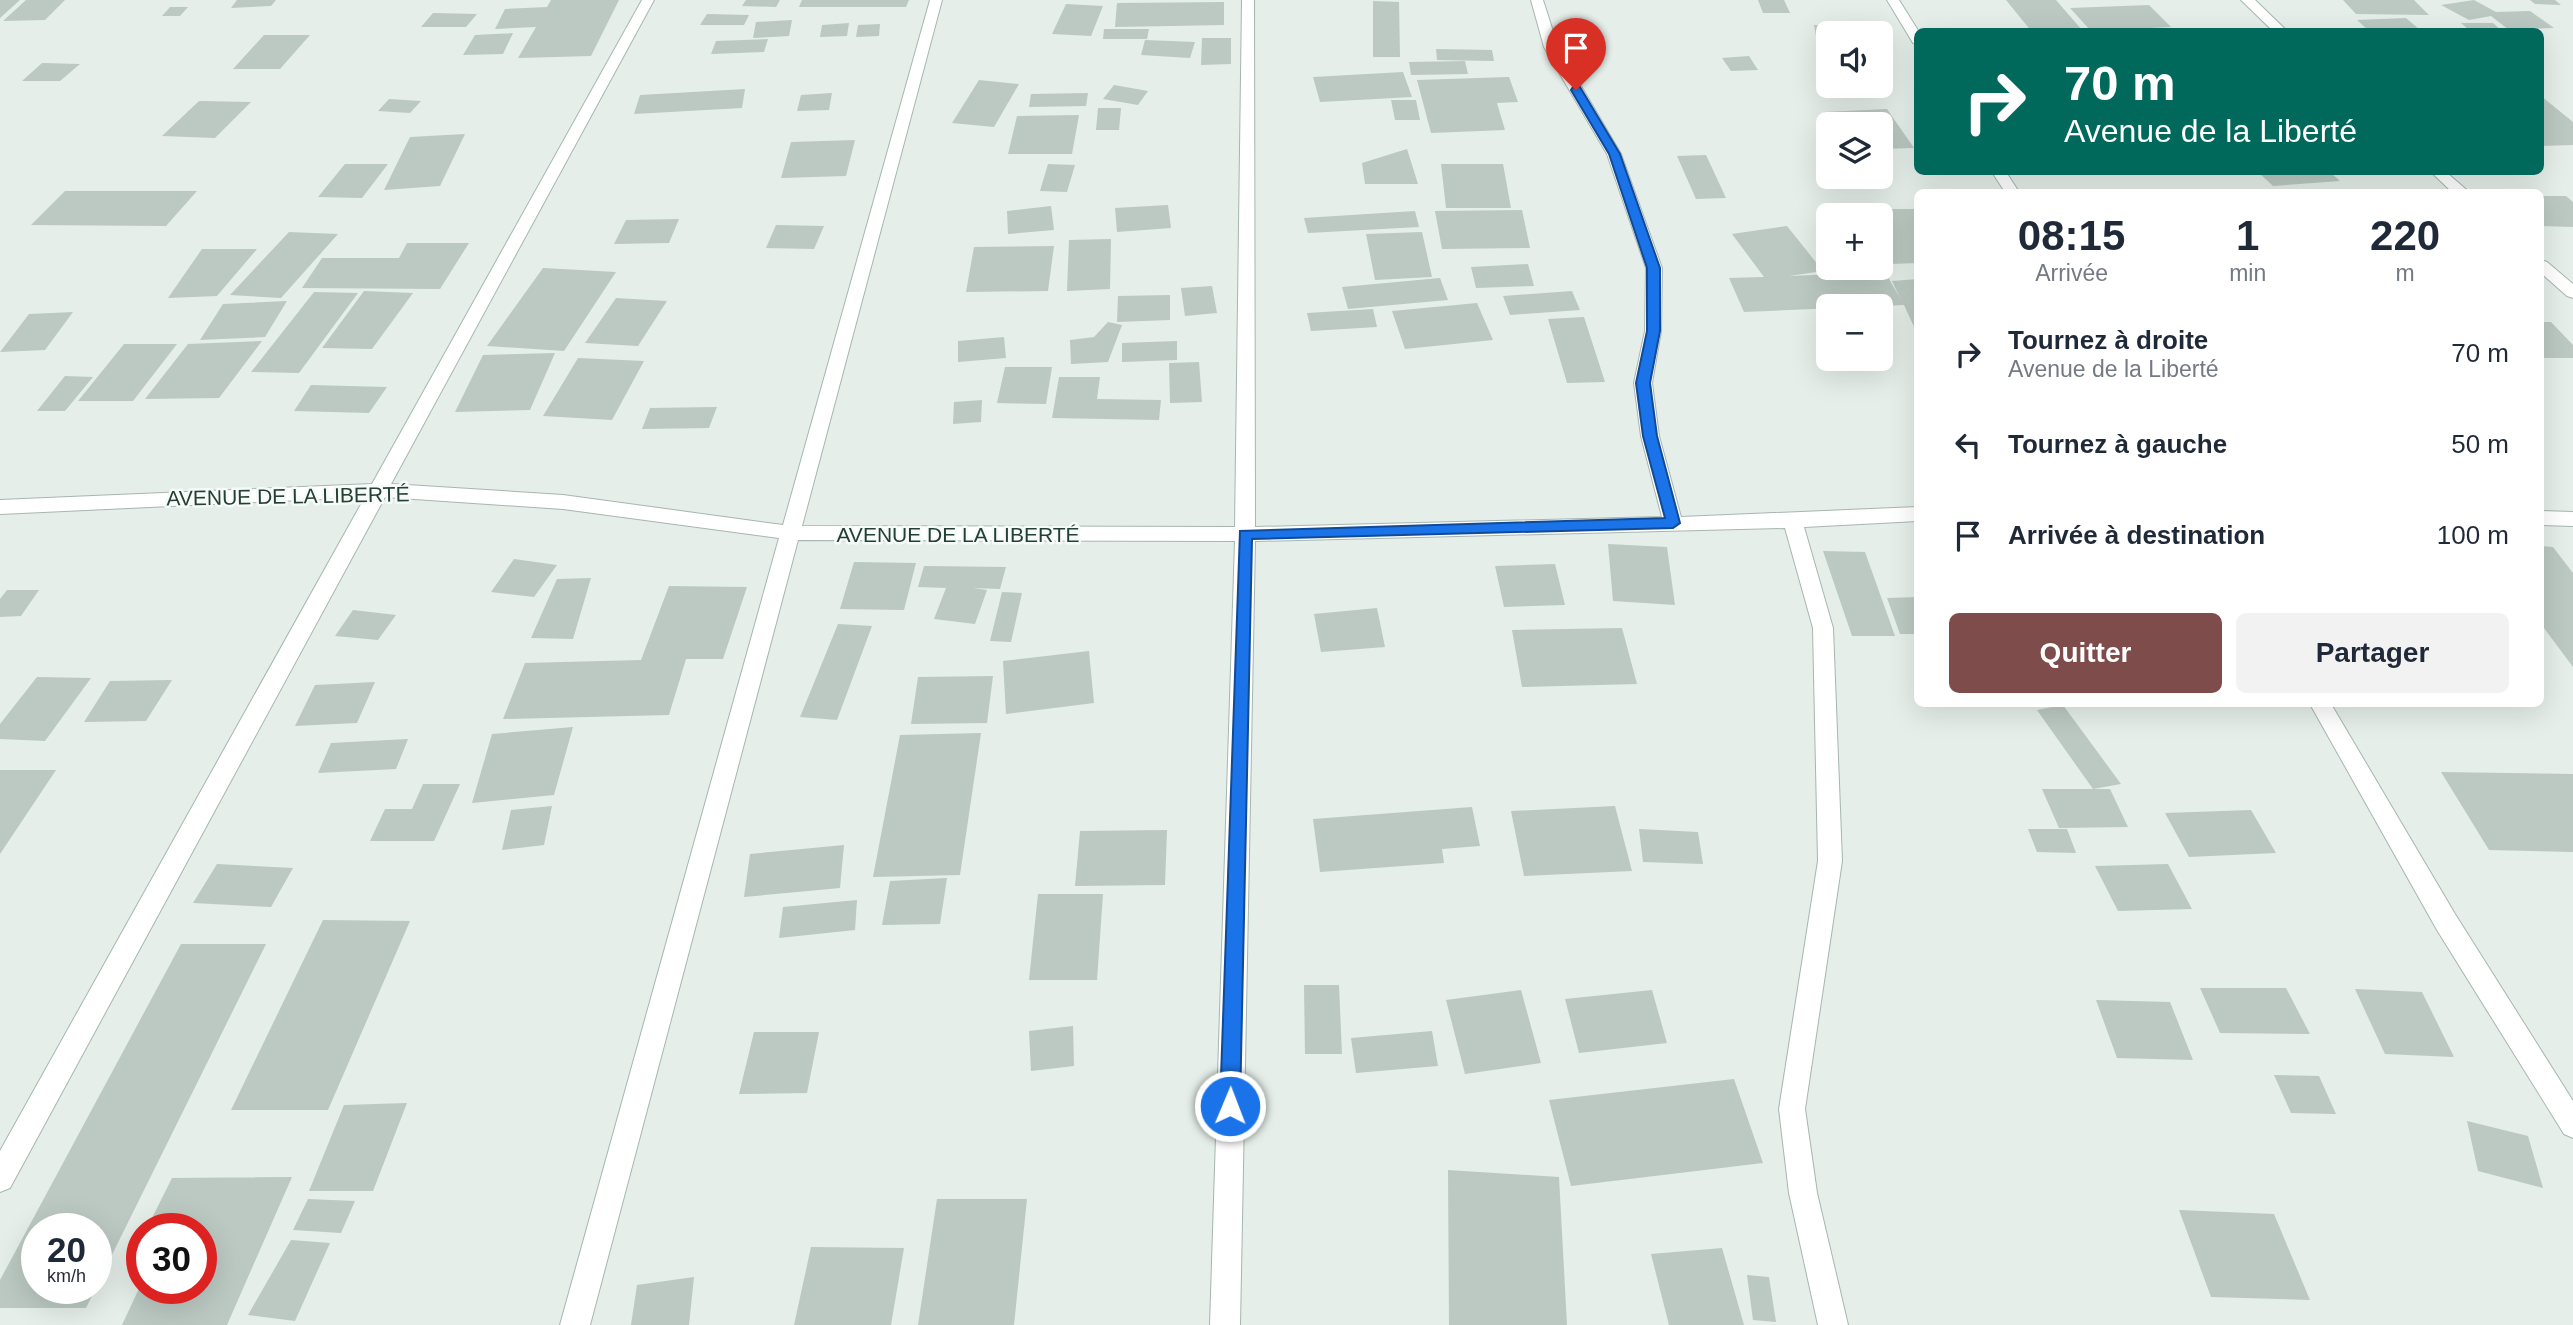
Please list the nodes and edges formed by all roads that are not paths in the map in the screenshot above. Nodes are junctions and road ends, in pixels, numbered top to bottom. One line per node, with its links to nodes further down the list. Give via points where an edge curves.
1 (648, 0): 13 (street)
2 (936, 0): 20 (street)
3 (1248, 0): 21 (street)
4 (1536, 0): 19 (street, via 1551,47 1615,154 1654,268 1653,331 1643,383 1650,436)
5 (1893, 0): 8 (street)
6 (2247, 0): 7 (street)
7 (2278, 28)
8 (1914, 34)
9 (2441, 175): 10 (street)
10 (2458, 189)
11 (2544, 268): 12 (street)
12 (2573, 293)
13 (376, 490): 14 (street, AVENUE DE LA LIBERTÉ); 20 (street, AVENUE DE LA LIBERTÉ, via 563,502); 24 (street)
14 (0, 507)
15 (1914, 514): 18 (street, AVENUE DE LA LIBERTÉ)
16 (2544, 518): 17 (street)
17 (2573, 519)
18 (1793, 521): 19 (street, AVENUE DE LA LIBERTÉ); 27 (street, via 1823,628 1830,861 1791,1109 1802,1193)
19 (1673, 523): 21 (street, AVENUE DE LA LIBERTÉ)
20 (792, 533): 21 (street, AVENUE DE LA LIBERTÉ); 25 (street, via 721,777)
21 (1245, 534): 26 (street)
22 (2322, 707): 23 (street, via 2446,922)
23 (2573, 1125)
24 (0, 1178)
25 (575, 1325)
26 (1225, 1325)
27 (1833, 1325)

